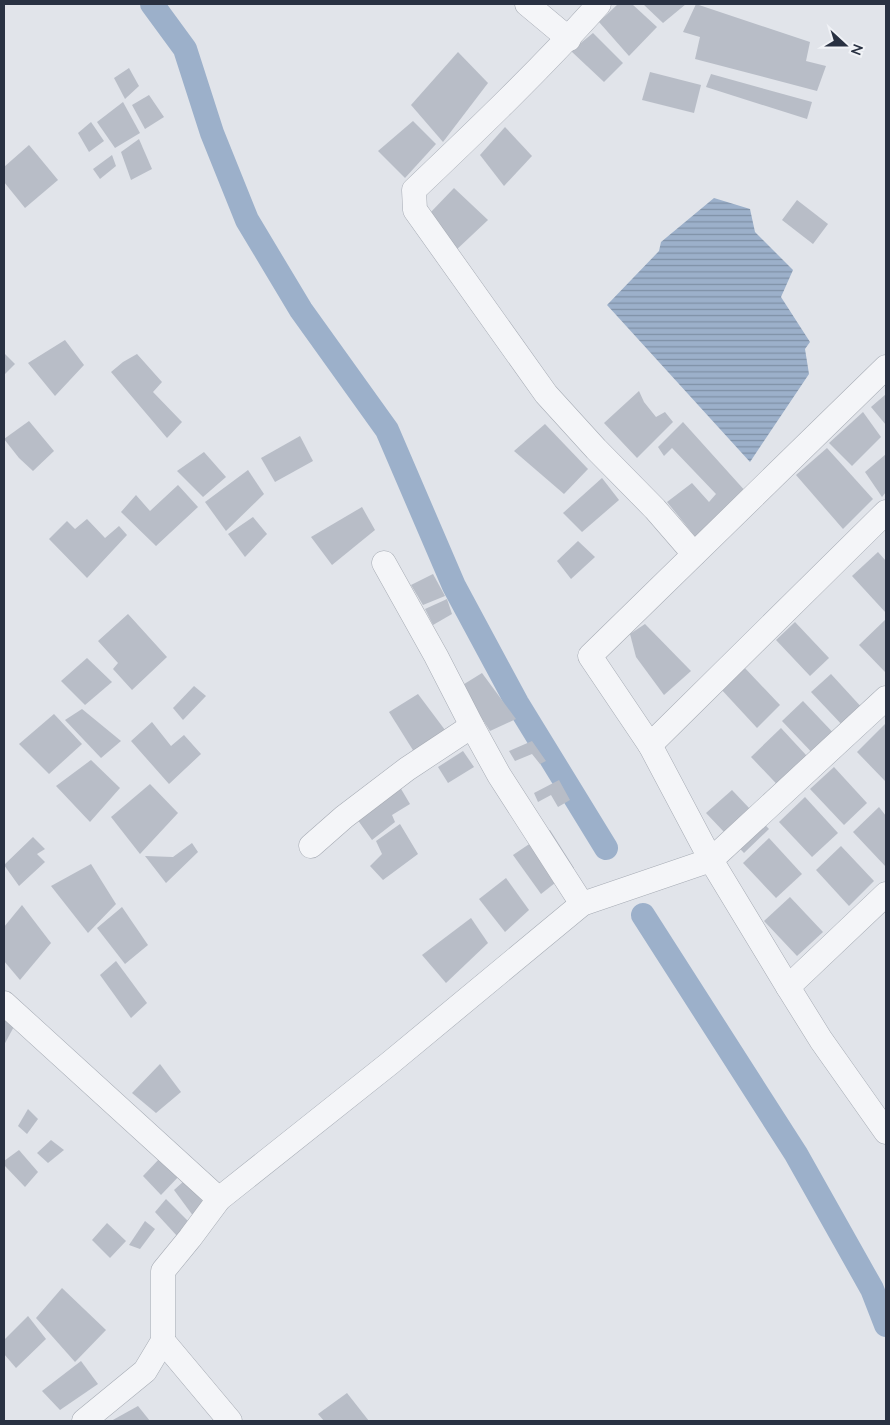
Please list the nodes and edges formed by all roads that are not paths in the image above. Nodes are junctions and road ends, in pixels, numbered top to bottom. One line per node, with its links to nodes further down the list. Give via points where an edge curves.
1 (527, 4): 3 (street)
2 (599, 4): 3 (street)
3 (568, 38): 6 (street, via 414,190 415,210 546,394)
4 (886, 367): 6 (street)
5 (886, 512): 10 (street)
6 (694, 554): 10 (street, via 590,656)
7 (384, 563): 9 (street)
8 (886, 698): 12 (street)
9 (472, 726): 11 (street, via 344,817); 14 (street, via 499,775)
10 (650, 745): 12 (street)
11 (312, 846)
12 (711, 860): 14 (street); 15 (street)
13 (886, 894): 15 (street)
14 (582, 904): 18 (street)
15 (788, 987): 17 (street)
16 (4, 1003): 18 (street)
17 (886, 1132)
18 (219, 1200): 19 (street, via 163,1271)
19 (164, 1340): 20 (street, via 145,1371); 21 (street)
20 (84, 1421)
21 (230, 1421)

